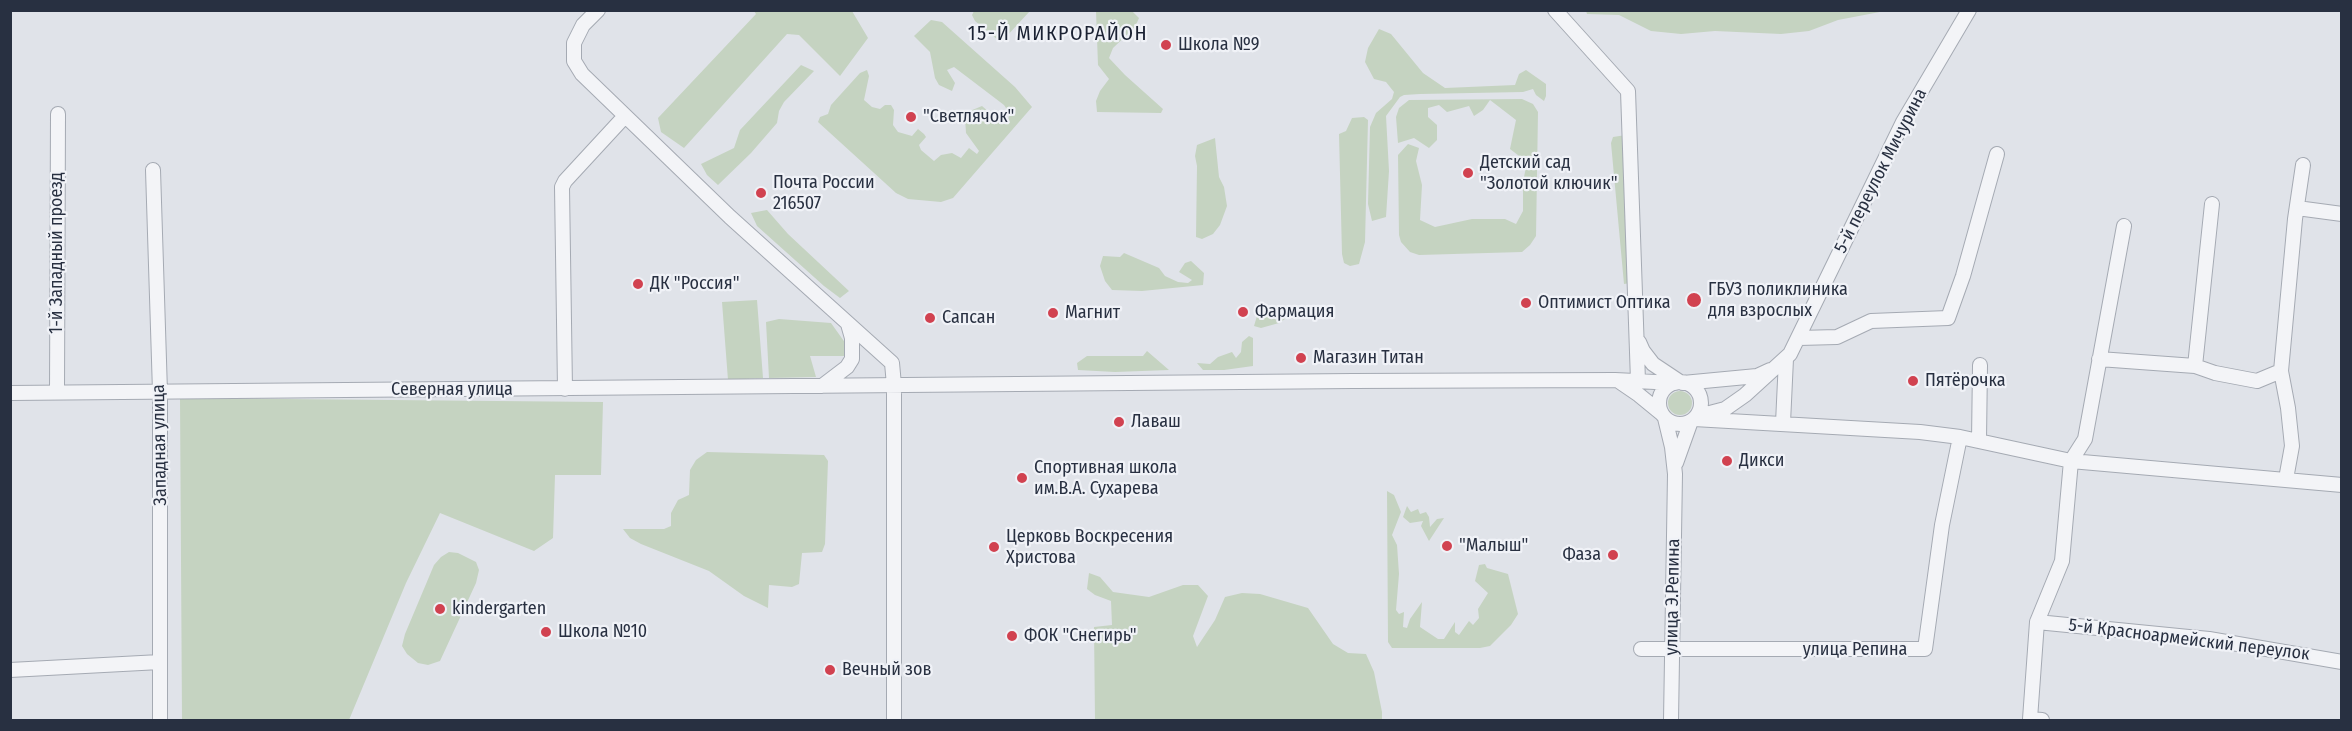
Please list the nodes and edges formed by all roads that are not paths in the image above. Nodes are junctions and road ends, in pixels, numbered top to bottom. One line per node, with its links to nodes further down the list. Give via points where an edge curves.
1 (598, 10): 5 (street, via 574,43 574,60 582,74)
2 (1555, 10): 14 (street, via 1628,91)
3 (1969, 10): 15 (street, 5-й переулок Мичурина, via 1903,122)
4 (58, 114): 27 (street, 1-й Западный проезд)
5 (625, 116): 13 (street); 26 (street, via 562,187)
6 (1997, 154): 15 (street, via 1948,318 1871,321 1837,337)
7 (2303, 165): 10 (street)
8 (153, 170): 28 (street, Западная улица)
9 (2212, 204): 19 (street)
10 (2296, 208): 11 (street); 20 (street)
11 (2342, 214)
12 (2124, 226): 16 (street)
13 (848, 324): 24 (street, via 852,359); 25 (street, via 892,363)
14 (1638, 334): 22 (street); 23 (street, via 1647,357)
15 (1798, 338): 17 (street, 5-й переулок Мичурина)
16 (2099, 359): 19 (street); 35 (street, via 2085,439)
17 (1783, 362): 23 (street, via 1757,376); 31 (street, 5-й переулок Мичурина, via 1725,409); 32 (street)
18 (1980, 365): 34 (street)
19 (2195, 366): 20 (street, via 2258,381)
20 (2281, 371): 37 (street, via 2292,446)
21 (1615, 380): 22 (street, Северная улица); 25 (street, Северная улица); 30 (street, via 1631,388)
22 (1638, 381): 23 (street, Северная улица)
23 (1679, 383): 30 (street, via 1662,393 1659,403); 31 (street, via 1692,386 1700,398 1701,408)
24 (822, 386): 25 (street, Северная улица); 26 (street, Северная улица)
25 (894, 386): 46 (street)
26 (565, 389): 28 (street, Северная улица)
27 (57, 392): 28 (street, Северная улица); 29 (street, Северная улица)
28 (160, 392): 42 (street, Западная улица)
29 (10, 393)
30 (1663, 416): 31 (street, via 1680,424); 36 (street, улица Э.Репина)
31 (1694, 419): 32 (street); 36 (street, улица Э.Репина, via 1678,454)
32 (1783, 423): 33 (street)
33 (1960, 437): 34 (street); 41 (street, улица Репина, via 1942,525 1925,649)
34 (1979, 440): 35 (street)
35 (2071, 461): 37 (street); 39 (street, via 2062,561)
36 (1675, 474): 41 (street, улица Э.Репина)
37 (2286, 479): 38 (street)
38 (2342, 484)
39 (2037, 622): 43 (street, 5-й Красноармейский переулок, via 2209,639); 48 (street, via 2030,719)
40 (1641, 649): 41 (street, улица Репина)
41 (1672, 649): 47 (street, улица Э.Репина)
42 (160, 662): 44 (street); 45 (street, Западная улица)
43 (2342, 662)
44 (10, 670)
45 (160, 720)
46 (894, 720)
47 (1671, 720)
48 (2042, 720)

